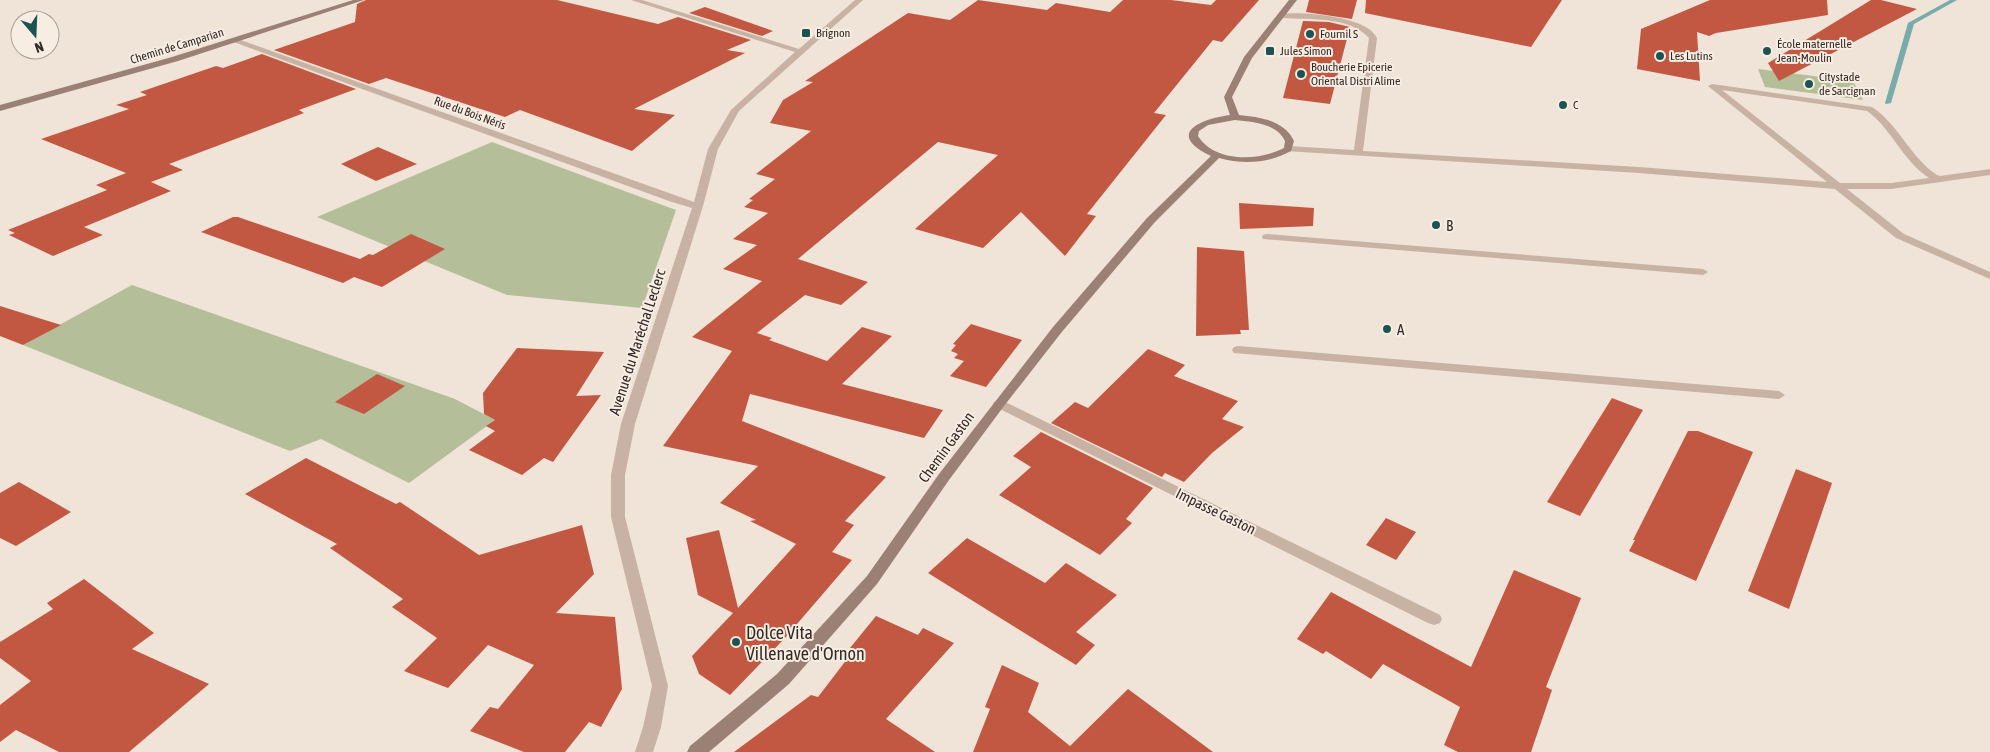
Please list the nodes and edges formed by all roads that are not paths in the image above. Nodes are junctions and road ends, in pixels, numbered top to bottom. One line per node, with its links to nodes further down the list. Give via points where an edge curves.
1 (360, 0): 6 (street, Chemin de Camparian)
2 (635, 0): 7 (street)
3 (859, 0): 7 (street, Avenue du Maréchal Leclerc)
4 (1293, 0): 5 (street)
5 (1283, 16): 9 (street, via 1248,57 1228,97); 11 (street, via 1351,23 1370,32 1373,38)
6 (235, 41): 8 (street, Chemin de Camparian); 16 (street, Rue du Bois Néris)
7 (802, 52): 16 (street, Avenue du Maréchal Leclerc, via 735,110 713,149)
8 (0, 108)
9 (1235, 118): 10 (street, via 1250,118 1275,126 1288,137); 12 (street, via 1209,121 1195,130 1197,143)
10 (1288, 149): 11 (street); 12 (street, via 1271,157 1244,160)
11 (1358, 153): 15 (street)
12 (1217, 154): 22 (street, Chemin Gaston, via 1103,274)
13 (1990, 172): 14 (street)
14 (1938, 179): 15 (street, via 1891,186); 15 (street, via 1910,157 1880,116 1869,109 1712,86)
15 (1837, 186): 19 (street, via 1900,236)
16 (698, 206): 24 (street, Avenue du Maréchal Leclerc, via 628,424 618,475 618,517 660,686)
17 (1267, 238): 18 (street)
18 (1703, 272)
19 (1990, 276)
20 (1238, 350): 21 (street)
21 (1779, 395)
22 (999, 403): 23 (street, Impasse Gaston); 25 (street, Chemin Gaston, via 872,580 783,679)
23 (1434, 620)
24 (644, 752)
25 (696, 752)

